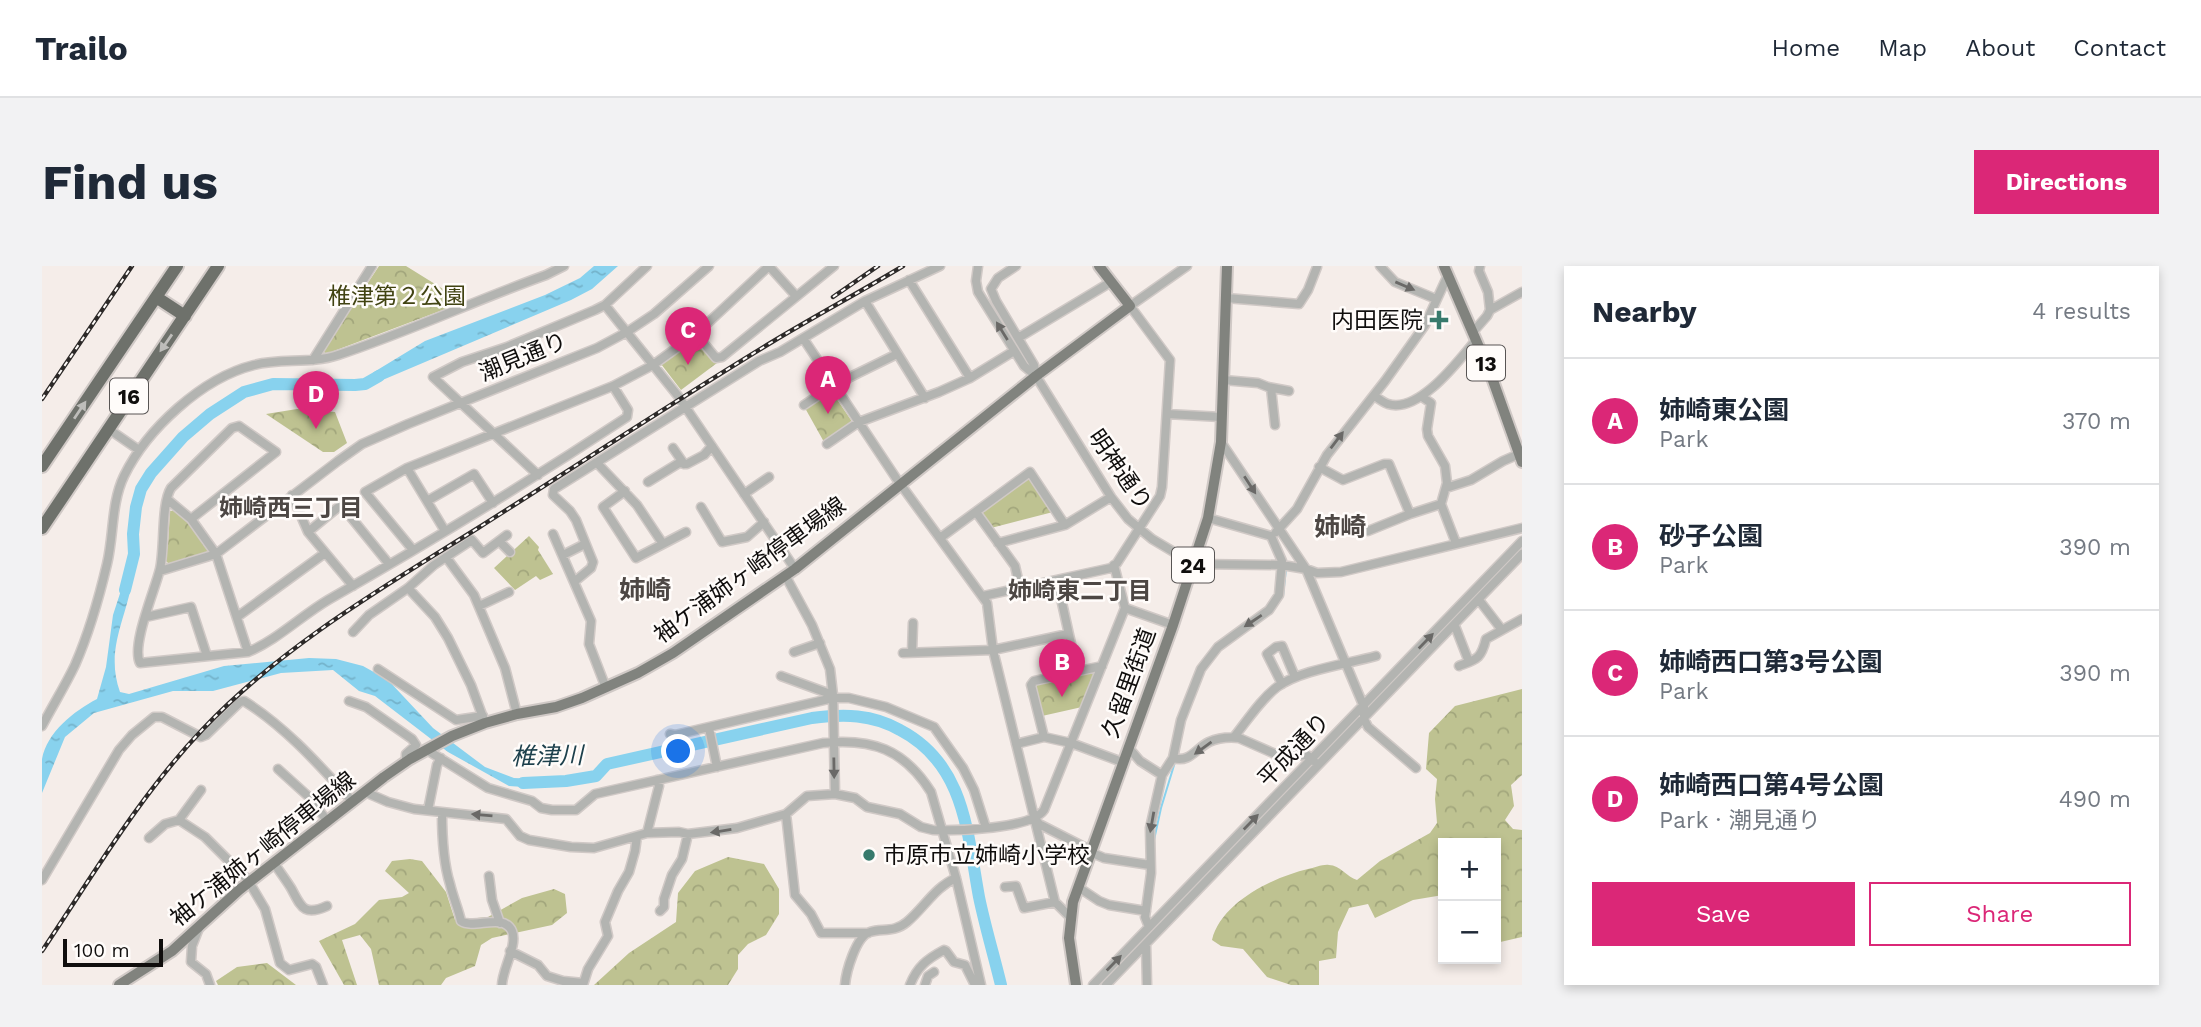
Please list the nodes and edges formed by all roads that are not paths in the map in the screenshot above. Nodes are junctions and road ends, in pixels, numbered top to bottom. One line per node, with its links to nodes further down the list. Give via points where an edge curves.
1 (177, 266): 22 (highway, 16)
2 (218, 266): 30 (highway, 16)
3 (372, 266): 38 (street)
4 (564, 266): 38 (street, via 336,356)
5 (648, 266): 27 (street)
6 (709, 266): 31 (street, 潮見通り)
7 (769, 266): 23 (street); 32 (street)
8 (834, 266): 23 (street)
9 (940, 266): 19 (street)
10 (1016, 266): 35 (street, 明神通り, via 992,289)
11 (1187, 266): 28 (street)
12 (1227, 266): 24 (main road, 久留里街道 / 24)
13 (1380, 266): 25 (street, one-way to 25, via 1395,282)
14 (1480, 266): 29 (street)
15 (976, 267): 36 (street, 明神通り, one-way to 15, via 978,292)
16 (1317, 267): 24 (street, via 1299,304)
17 (1104, 268): 20 (main road)
18 (1448, 270): 25 (street); 33 (main road, 13)
19 (909, 281): 26 (street); 41 (street)
20 (1111, 282): 28 (main road); 35 (street)
21 (1522, 292): 29 (street)
22 (156, 296): 30 (highway); 67 (highway, 16, one-way to 22)
23 (796, 296): 32 (street, via 719,358)
24 (1226, 298): 42 (main road, 久留里街道 / 24)
25 (1436, 299): 47 (street, via 1425,325)
26 (865, 301): 34 (street); 37 (street)
27 (605, 304): 31 (street); 50 (street, via 433,377)
28 (1130, 306): 40 (main road, 袖ケ浦姉ヶ崎停車場線); 53 (street, via 1170,360)
29 (1490, 310): 33 (street)
30 (185, 316): 57 (highway, 16, one-way to 57)
31 (627, 332): 39 (street); 50 (street, 潮見通り)
32 (696, 334): 39 (street)
33 (1474, 336): 48 (street); 64 (main road, 13)
34 (803, 338): 43 (street); 52 (street)
35 (1018, 338): 40 (street, 明神通り)
36 (1014, 351): 40 (street, 明神通り); 41 (street)
37 (897, 354): 43 (street); 49 (street)
38 (313, 360): 63 (street, via 254,365 233,372 197,392)
39 (653, 365): 44 (street); 52 (street)
40 (1036, 376): 73 (main road, 袖ケ浦姉ヶ崎停車場線); 78 (street, 明神通り)
41 (970, 378): 49 (street)
42 (1223, 380): 45 (street); 54 (main road, 久留里街道 / 24)
43 (834, 385): 51 (street); 55 (street)
44 (613, 386): 58 (street); 70 (street, via 628,410 627,417)
45 (1270, 388): 46 (street); 56 (street)
46 (1289, 391)
47 (1374, 396): 48 (street, via 1389,405); 68 (street, one-way to 47)
48 (1422, 397): 74 (street, via 1431,403 1428,436 1445,466)
49 (925, 398): 55 (street)
50 (460, 403): 58 (street); 77 (street, 潮見通り, via 382,434)
51 (804, 405)
52 (685, 407): 61 (street); 65 (street)
53 (1167, 414): 54 (street); 92 (street, via 1161,492)
54 (1221, 416): 59 (main road, 久留里街道 / 24)
55 (859, 422): 60 (street); 73 (street)
56 (1275, 425)
57 (107, 428): 63 (street); 90 (highway, 16)
58 (494, 434): 69 (street); 70 (street)
59 (1221, 442): 86 (main road, 久留里街道 / 24); 96 (street, one-way to 96)
60 (827, 444)
61 (712, 446): 66 (street); 76 (street)
62 (673, 447): 66 (street)
63 (139, 450): 160 (street, via 117,496 107,565 82,646)
64 (1521, 459): 74 (street, via 1503,461)
65 (597, 463): 75 (street); 103 (street, via 552,492 576,520)
66 (684, 464): 72 (street)
67 (42, 467)
68 (1319, 467): 85 (street, via 1343,481 1389,464); 96 (street, via 1297,509)
69 (407, 468): 80 (street); 105 (street, via 365,492)
70 (538, 475): 81 (street)
71 (769, 477): 76 (street)
72 (648, 482)
73 (901, 485): 99 (street); 118 (main road, 袖ケ浦姉ヶ崎停車場線)
74 (1446, 488): 82 (street)
75 (625, 491): 104 (street); 104 (street, via 603,507 636,558)
76 (744, 494): 88 (street)
77 (292, 495): 95 (street); 108 (street, 潮見通り)
78 (1111, 497): 89 (street); 92 (street, 明神通り)
79 (167, 499): 87 (street); 87 (street, via 171,488 232,428 239,426 276,452); 117 (street)
80 (427, 501): 81 (street, via 474,474); 93 (street)
81 (493, 503): 93 (street)
82 (1441, 504): 85 (street); 102 (street)
83 (701, 507): 88 (street, via 722,542 747,537)
84 (976, 512): 89 (street, via 1030,472); 99 (street); 101 (street)
85 (1410, 514): 94 (street)
86 (1208, 518): 96 (street); 113 (main road, 久留里街道 / 24)
87 (191, 519): 108 (street)
88 (764, 523): 118 (street)
89 (1065, 525): 101 (street)
90 (42, 527)
91 (1522, 528): 102 (street)
92 (1139, 529): 113 (street, 明神通り); 114 (street)
93 (445, 531): 105 (street)
94 (1368, 531)
95 (308, 532): 107 (street); 112 (street, via 341,505)
96 (1275, 533): 115 (street); 116 (street)
97 (553, 534): 110 (street)
98 (684, 535): 104 (street)
99 (940, 538): 125 (street)
100 (1522, 541): 156 (street, 平成通り, one-way to 100)
101 (998, 543): 123 (street, via 1015,566)
102 (1456, 543): 116 (street, via 1341,572)
103 (585, 544): 110 (street); 120 (street, via 592,565)
104 (663, 544)
105 (413, 550): 112 (street)
106 (510, 552): 111 (street, via 503,538 484,553 472,540)
107 (325, 553): 121 (street); 130 (street)
108 (216, 554): 117 (street); 130 (street)
109 (1522, 554): 126 (street, 平成通り)
110 (563, 555): 120 (street)
111 (446, 557): 122 (street); 127 (street)
112 (389, 564): 121 (street)
113 (1194, 564): 115 (street); 133 (main road, 久留里街道 / 24)
114 (1114, 565): 119 (street); 128 (street)
115 (1282, 565): 116 (street); 171 (street, one-way to 171, via 1276,602 1217,647 1201,669 1181,720)
116 (1306, 569): 145 (street)
117 (160, 571): 129 (street)
118 (790, 572): 138 (street); 153 (main road, 袖ケ浦姉ヶ崎停車場線, via 667,657)
119 (1057, 580): 123 (street); 137 (street)
120 (574, 582): 153 (street, via 591,621 589,644)
121 (353, 586): 140 (street)
122 (408, 588): 136 (street); 159 (street, via 435,617)
123 (1020, 588): 125 (street)
124 (509, 592): 127 (street)
125 (983, 596): 139 (street)
126 (1479, 600): 134 (street, 平成通り); 135 (street)
127 (479, 606): 157 (street, via 505,668)
128 (1125, 608): 133 (street); 146 (street)
129 (146, 617): 142 (street, via 191,607); 142 (street, via 137,645 140,663)
130 (237, 617): 140 (street)
131 (1522, 619): 135 (street)
132 (913, 623): 139 (street, via 907,653)
133 (1173, 625): 168 (main road, 久留里街道 / 24)
134 (1455, 626): 144 (street); 158 (street, 平成通り)
135 (1502, 629): 144 (street, via 1486,639 1481,655)
136 (353, 632)
137 (1068, 634): 139 (street); 149 (street)
138 (820, 643): 141 (street); 154 (street, via 830,668)
139 (993, 650): 167 (street)
140 (248, 652): 142 (street)
141 (794, 652)
142 (207, 656)
143 (1376, 656): 145 (street)
144 (1469, 662): 147 (street)
145 (1346, 664): 151 (street); 156 (street)
146 (1102, 666): 149 (street); 166 (street)
147 (1459, 666)
148 (379, 669): 159 (street, via 456,720)
149 (1077, 671): 163 (street, via 1031,685)
150 (781, 676): 154 (street)
151 (1296, 677): 152 (street); 152 (street, via 1282,646 1276,647 1267,654)
152 (1282, 684): 164 (street)
153 (606, 688): 157 (main road, 袖ケ浦姉ヶ崎停車場線, via 556,707)
154 (833, 696): 161 (street); 165 (street); 191 (street, via 886,707 934,727 963,768)
155 (349, 701): 173 (street, via 366,707 412,739 415,745 406,754)
156 (1364, 706): 158 (street); 172 (street, 平成通り)
157 (517, 714): 159 (main road, 袖ケ浦姉ヶ崎停車場線)
158 (1364, 719): 175 (street, 平成通り); 178 (street)
159 (484, 720): 169 (main road, 袖ケ浦姉ヶ崎停車場線)
160 (42, 726)
161 (709, 728): 162 (street); 176 (street)
162 (670, 734)
163 (1044, 737): 166 (street); 167 (street)
164 (1234, 737): 171 (street, one-way to 171, via 1211,741 1187,759); 172 (street, via 1282,757 1307,755)
165 (834, 742): 176 (street); 183 (street, one-way to 183); 192 (street, via 870,744 904,760 931,792)
166 (1071, 743): 174 (street); 188 (street, via 1044,810)
167 (1016, 744): 188 (street)
168 (1128, 747): 174 (main road, 久留里街道 / 24); 179 (street)
169 (426, 750): 170 (street); 173 (main road, 袖ケ浦姉ヶ崎停車場線)
170 (441, 758): 180 (street, via 488,788 552,810 576,810 596,794); 185 (street)
171 (1173, 758): 179 (street)
172 (1312, 759): 175 (street); 213 (street, 平成通り, one-way to 172)
173 (406, 762): 182 (main road, 袖ケ浦姉ヶ崎停車場線)
174 (1122, 762): 197 (main road, 久留里街道 / 24)
175 (1320, 766): 213 (street, 平成通り)
176 (717, 767): 180 (street)
177 (278, 768): 190 (street)
178 (1416, 768)
179 (1162, 775): 199 (street, one-way to 199, via 1150,828)
180 (657, 780): 193 (street)
181 (201, 790): 189 (street)
182 (365, 792): 184 (main road, 袖ケ浦姉ヶ崎停車場線); 185 (street)
183 (835, 794): 187 (street, via 807,796); 192 (street, via 900,814 921,827)
184 (353, 802): 190 (main road, 袖ケ浦姉ヶ崎停車場線); 202 (street, via 294,740 244,702 201,737 154,717 119,750)
185 (428, 810): 186 (street)
186 (442, 812): 195 (street, one-way to 186, via 594,848 552,845 520,836 506,818); 211 (street, via 443,848 461,921 468,925)
187 (786, 814): 194 (street, one-way to 194, via 737,828); 214 (street, via 795,895 818,929 821,933)
188 (1035, 818): 191 (street); 197 (street, via 1038,824); 206 (street)
189 (180, 820): 196 (street, via 165,824); 203 (street, via 205,837)
190 (328, 822): 198 (main road, 袖ケ浦姉ヶ崎停車場線)
191 (986, 828): 192 (street)
192 (942, 830): 201 (street)
193 (647, 833): 194 (street); 195 (street)
194 (688, 834): 208 (street)
195 (637, 836): 221 (street, via 629,872 605,922 608,936)
196 (149, 838)
197 (1090, 851): 199 (street, via 1104,858); 205 (main road, 久留里街道 / 24)
198 (274, 863): 203 (main road, 袖ケ浦姉ヶ崎停車場線); 207 (street, via 299,905 312,910)
199 (1150, 864): 209 (street)
200 (489, 876): 211 (street)
201 (956, 878): 214 (street, via 942,885 906,923); 217 (street)
202 (42, 880)
203 (250, 882): 212 (main road, 袖ケ浦姉ヶ崎停車場線); 224 (street, via 265,909 280,963 289,970 312,964)
204 (1005, 887): 206 (street, via 1016,886 1024,908)
205 (1078, 887): 209 (street, via 1109,905); 210 (main road, 久留里街道 / 24)
206 (1055, 902): 210 (street)
207 (327, 906)
208 (660, 911)
209 (1146, 911): 213 (street)
210 (1070, 917): 231 (main road, 久留里街道 / 24)
211 (500, 923): 216 (street, via 512,930)
212 (199, 927): 222 (main road, 袖ケ浦姉ヶ崎停車場線, via 172,951); 223 (street, via 191,962 206,974)
213 (1152, 930): 215 (street, 平成通り); 232 (street, 平成通り, one-way to 213)
214 (868, 933): 226 (street, via 848,963)
215 (1146, 944): 220 (street, 平成通り); 233 (street)
216 (510, 951): 221 (street, via 538,965 547,976); 225 (street)
217 (975, 959): 218 (street); 230 (street)
218 (965, 965): 227 (street, via 954,962 944,950 917,970); 229 (street)
219 (934, 972): 228 (street)
220 (1111, 983)
221 (583, 984)
222 (119, 985)
223 (210, 985)
224 (323, 985)
225 (502, 985)
226 (845, 985)
227 (910, 985)
228 (925, 985)
229 (975, 985)
230 (981, 985)
231 (1076, 985)
232 (1093, 985)
233 (1147, 985)

